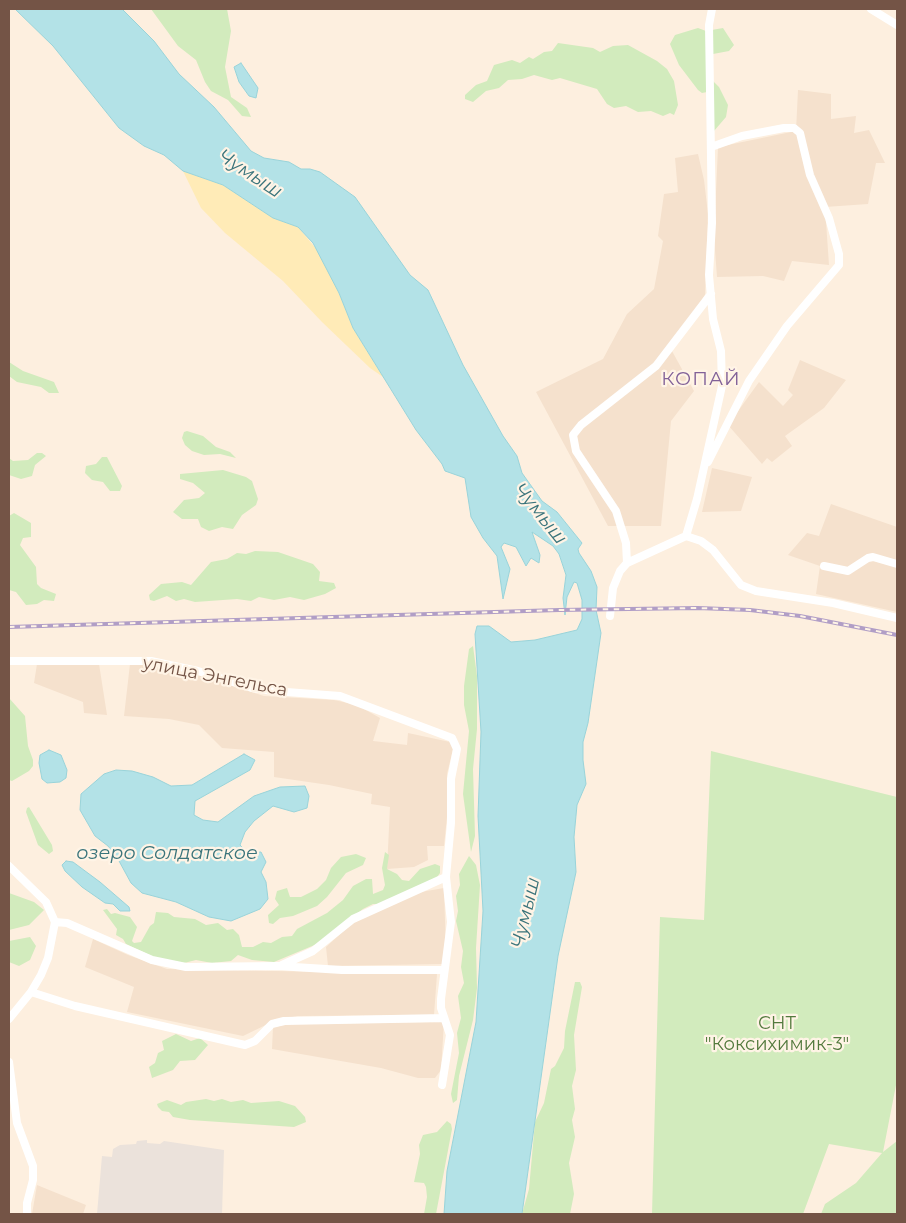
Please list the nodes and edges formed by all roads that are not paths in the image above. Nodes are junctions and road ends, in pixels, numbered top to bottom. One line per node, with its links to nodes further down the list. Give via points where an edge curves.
1 (712, 9): 4 (street, via 709,25)
2 (871, 9): 3 (street)
3 (897, 26)
4 (711, 147): 5 (street); 6 (street, via 742,136 784,128 794,128 800,133 810,175 829,218 839,266 786,326 749,380)
5 (711, 294): 6 (street, via 721,351 722,386); 8 (street, via 656,366 581,425 573,435 576,451 616,511 626,543)
6 (702, 474): 7 (street)
7 (686, 536): 8 (street); 12 (street, via 707,545 741,584 756,592 833,603)
8 (627, 563): 11 (street, via 613,588)
9 (897, 564): 10 (street, via 872,557 848,571)
10 (824, 566)
11 (610, 616)
12 (897, 618)
13 (9, 661): 15 (street, улица Энгельса, via 151,661 198,670 252,688 340,696 448,735 457,749 451,780)
14 (9, 866): 16 (street, via 46,902)
15 (446, 877): 17 (street, via 353,919 314,951); 18 (street, улица Энгельса, via 451,922 448,957)
16 (55, 922): 17 (street, via 67,922 152,960 170,964 220,968); 19 (street, via 48,958)
17 (278, 966): 18 (street)
18 (443, 970): 20 (street, улица Энгельса, via 441,999)
19 (31, 992): 20 (street, via 75,1006 245,1046 272,1024 284,1020); 21 (street)
20 (444, 1018): 23 (street, улица Энгельса, via 450,1035)
21 (9, 1019)
22 (9, 1062): 24 (street, via 17,1123 33,1166)
23 (442, 1085)
24 (27, 1214)

